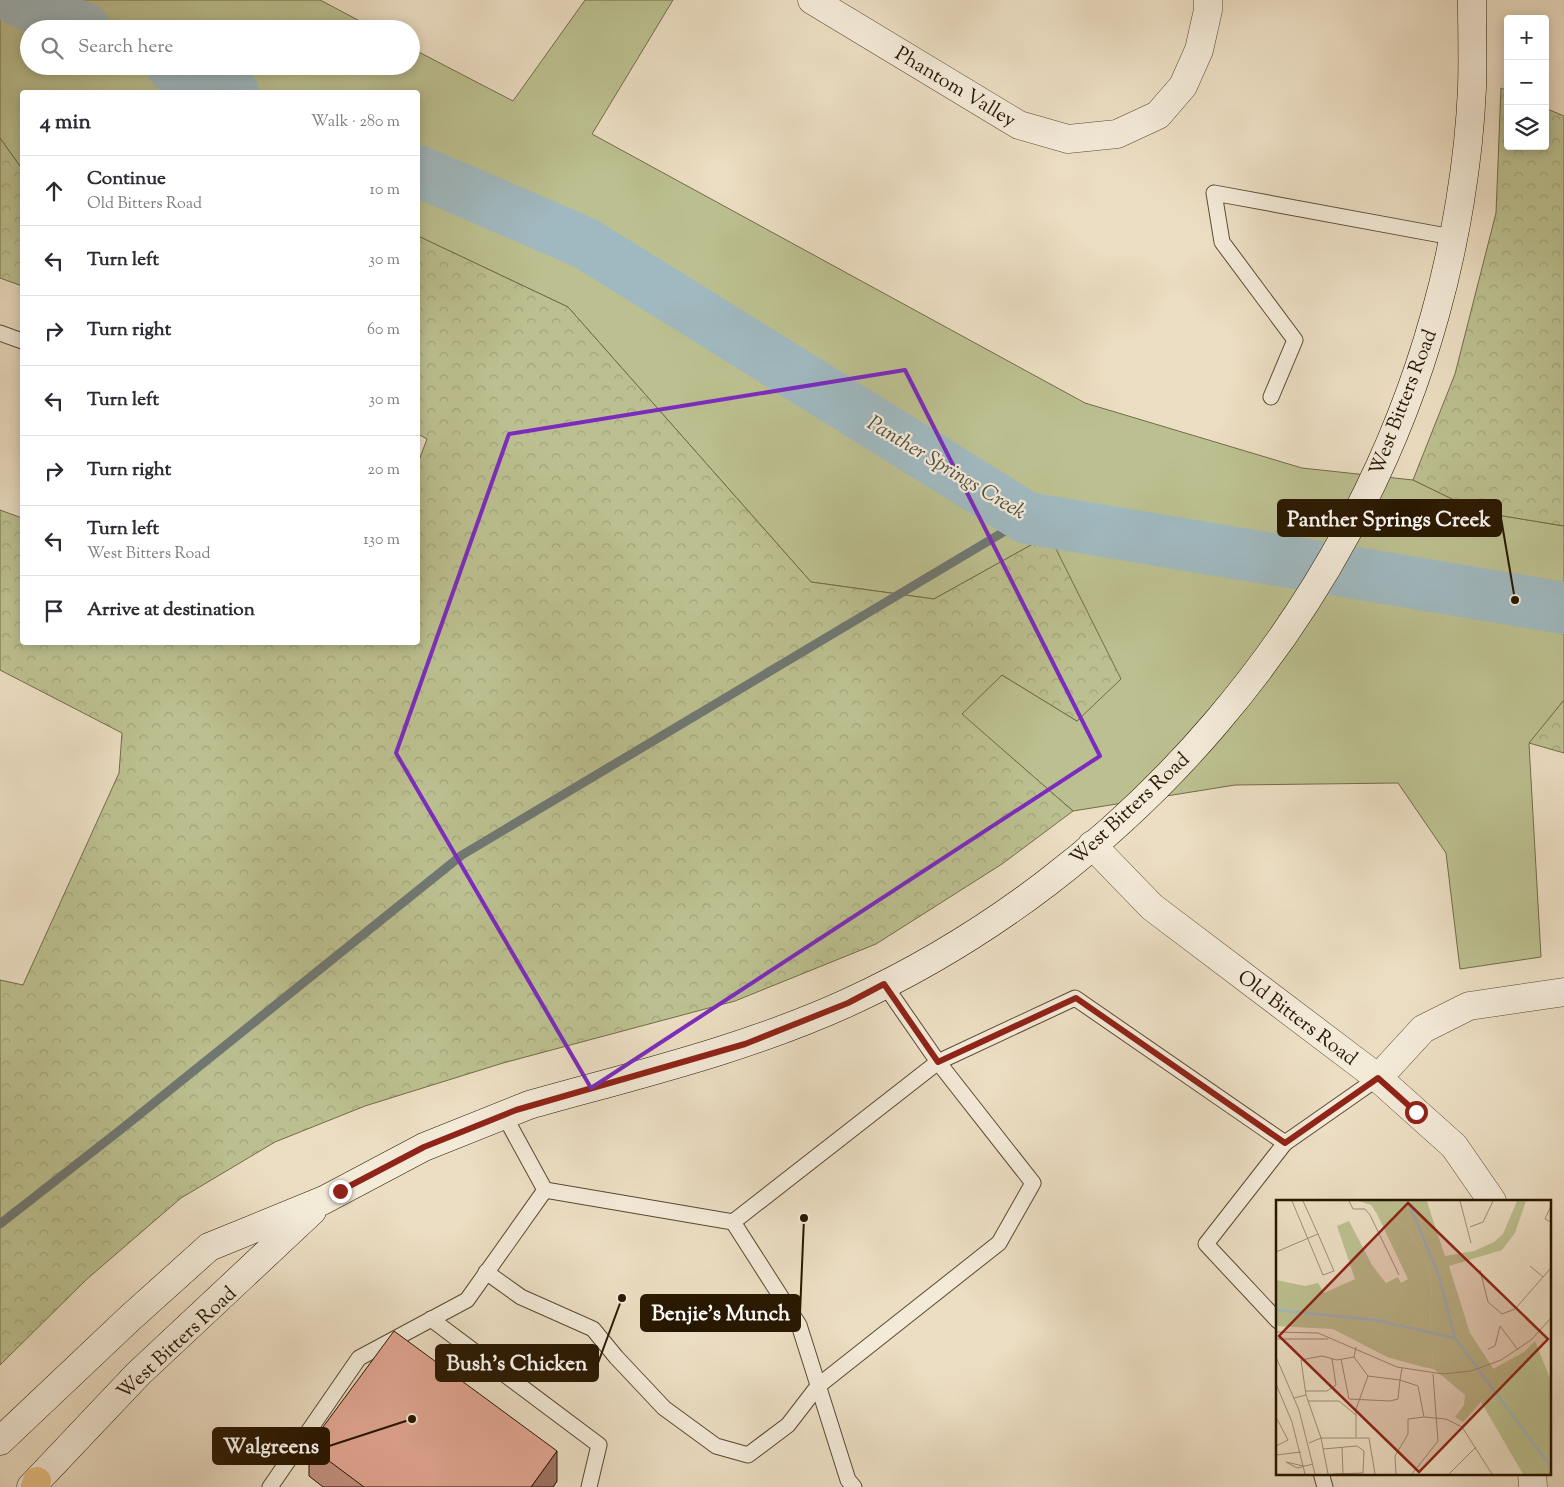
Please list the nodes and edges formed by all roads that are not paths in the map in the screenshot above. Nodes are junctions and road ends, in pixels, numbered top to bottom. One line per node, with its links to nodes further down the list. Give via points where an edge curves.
1 (812, 0): 2 (main road, Phantom Valley, via 1019,125 1068,139 1116,134 1158,115 1183,86 1199,50)
2 (1208, 0)
3 (1472, 0): 4 (main road, West Bitters Road, via 1471,105 1460,205)
4 (1452, 237): 7 (lane, via 1214,193 1222,242 1295,340); 8 (main road, West Bitters Road, via 1436,314 1412,385 1354,522 1296,618 1230,708 1154,790)
5 (0, 333): 6 (lane)
6 (20, 341)
7 (1272, 397)
8 (1092, 845): 9 (main road, West Bitters Road, via 1040,889 947,951); 12 (main road, Old Bitters Road, via 1152,906)
9 (884, 984): 11 (lane); 13 (main road, West Bitters Road, via 848,1003 745,1044 529,1105)
10 (1564, 992): 12 (main road, via 1469,1006 1424,1029)
11 (938, 1062): 14 (lane, via 1076,998); 18 (lane); 22 (lane, via 1034,1183 999,1243)
12 (1378, 1078): 14 (lane); 17 (main road, Old Bitters Road, via 1454,1146)
13 (504, 1115): 15 (lane); 16 (main road, West Bitters Road, via 424,1147)
14 (1285, 1143): 20 (lane, via 1206,1244)
15 (545, 1190): 18 (lane); 19 (lane)
16 (324, 1200): 23 (main road, West Bitters Road, via 209,1247); 26 (main road, West Bitters Road, via 138,1374)
17 (1491, 1200)
18 (733, 1222): 22 (lane, via 799,1325)
19 (486, 1272): 21 (lane, via 467,1300); 22 (lane, via 521,1297 593,1329 664,1408 716,1446 748,1455 788,1425)
20 (1276, 1319)
21 (431, 1320): 27 (lane, via 359,1358); 28 (lane, via 599,1445)
22 (818, 1386): 29 (lane, via 848,1480)
23 (0, 1441)
24 (1321, 1474): 30 (lane)
25 (1532, 1474): 31 (main road)
26 (34, 1485)
27 (270, 1487)
28 (589, 1487)
29 (854, 1487)
30 (1325, 1487)
31 (1533, 1487)

